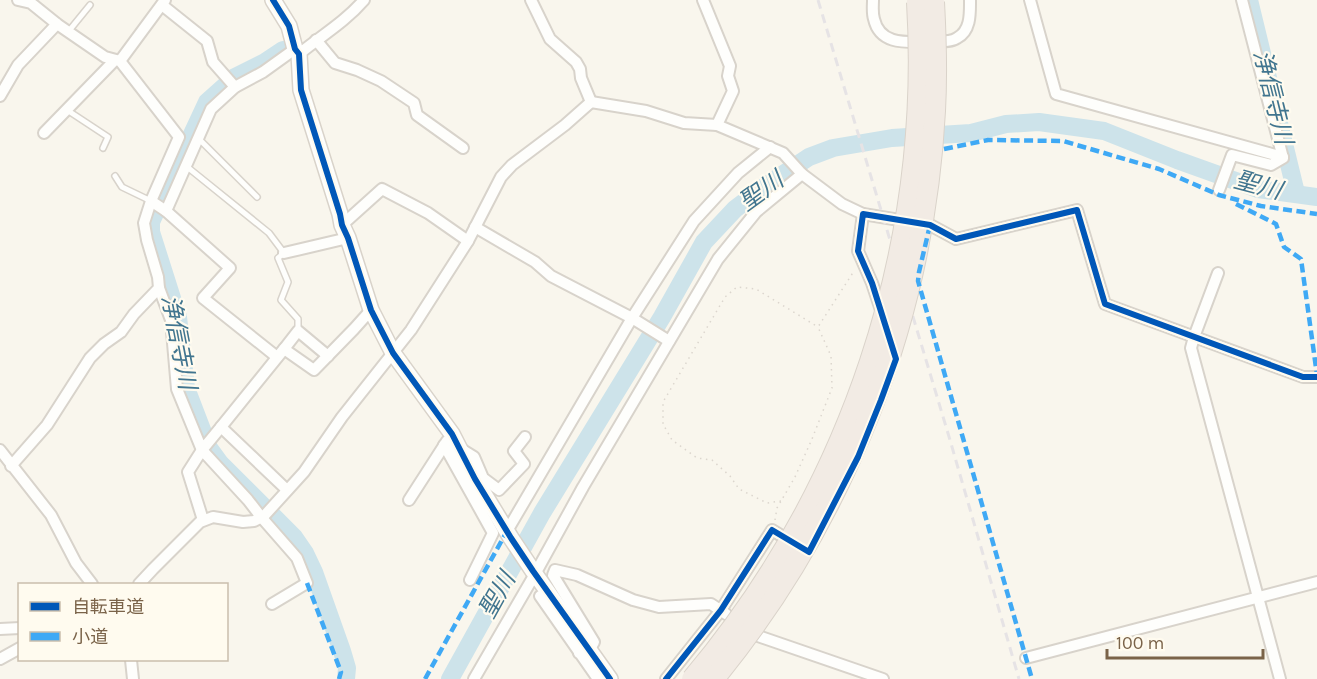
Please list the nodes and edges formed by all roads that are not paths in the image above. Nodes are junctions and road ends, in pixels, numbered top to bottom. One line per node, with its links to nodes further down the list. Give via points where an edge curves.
1 (18, 0): 10 (street)
2 (273, 0): 17 (street)
3 (364, 0): 15 (street)
4 (531, 0): 21 (street, via 550,39 576,62)
5 (703, 0): 23 (street, via 730,66 728,76 734,91)
6 (873, 0): 16 (street, via 874,19 885,36 903,42)
7 (970, 0): 16 (street, via 970,18 963,33 957,39)
8 (1030, 0): 30 (street, via 1056,94)
9 (1242, 0): 30 (street)
10 (32, 1): 13 (street)
11 (164, 2): 18 (street); 19 (street, via 207,41 213,62)
12 (90, 5): 14 (lane)
13 (57, 24): 14 (street); 20 (street, via 18,65)
14 (68, 32): 18 (street, via 105,57)
15 (316, 40): 17 (street); 29 (street, via 335,63 381,81 414,102 417,115)
16 (944, 41): 39 (street)
17 (297, 51): 19 (street, via 263,72); 41 (street, via 301,90)
18 (118, 61): 22 (street); 25 (street)
19 (232, 82): 26 (street, via 211,109)
20 (0, 96)
21 (591, 102): 23 (street, via 646,111 684,123); 40 (street, via 512,165 501,177)
22 (67, 110): 24 (street); 28 (lane, via 108,138)
23 (717, 125): 27 (street)
24 (44, 134)
25 (180, 138): 26 (street); 36 (street)
26 (195, 142): 31 (street); 35 (lane)
27 (770, 147): 32 (street, via 783,153); 47 (street, via 738,173 694,221)
28 (103, 148)
29 (463, 148)
30 (1283, 157): 34 (street, via 1271,165 1232,155)
31 (186, 166): 37 (street); 43 (lane, via 269,233)
32 (802, 174): 38 (street, via 842,204); 50 (street, via 756,212 718,259)
33 (115, 176): 36 (lane, via 122,187)
34 (1219, 190)
35 (258, 197)
36 (152, 202): 37 (street); 45 (street, via 144,223)
37 (165, 211): 51 (street, via 230,268 203,298)
38 (863, 214): 39 (street); 66 (street, via 860,260 896,358 858,458)
39 (930, 225): 49 (street, via 956,240 1077,210 1105,304)
40 (476, 227): 42 (street); 47 (street, via 551,276)
41 (345, 231): 42 (street, via 382,189 428,213); 43 (street); 46 (street)
42 (468, 241): 52 (street)
43 (284, 253): 48 (lane, via 278,258 288,282 281,300 298,319)
44 (1218, 273): 49 (street)
45 (159, 288): 59 (street, via 171,320 177,389); 60 (street, via 121,332 90,358 48,425)
46 (371, 310): 52 (street); 53 (street)
47 (632, 318): 50 (street); 65 (street)
48 (298, 331): 51 (street); 53 (street)
49 (1194, 337): 54 (street, via 1303,377); 73 (street, via 1191,348)
50 (669, 340): 67 (street)
51 (281, 353): 53 (street, via 314,370); 55 (street)
52 (393, 353): 57 (street); 61 (street)
53 (328, 356)
54 (1317, 377)
55 (221, 427): 59 (street); 61 (street)
56 (525, 437): 57 (street, via 514,451 524,464 499,490 483,478 474,457)
57 (452, 442): 62 (street); 65 (street); 68 (street, via 493,534)
58 (0, 450): 60 (street)
59 (202, 450): 63 (street); 64 (street, via 188,472)
60 (11, 465): 70 (street, via 51,515)
61 (287, 490): 63 (street)
62 (409, 500)
63 (263, 517): 64 (street, via 254,521 213,517); 74 (street, via 297,558 307,583)
64 (203, 520): 71 (street)
65 (509, 534): 67 (street)
66 (809, 552): 75 (street, via 772,530); 78 (street)
67 (534, 572): 80 (street); 85 (street)
68 (470, 580)
69 (1317, 582): 73 (street)
70 (91, 583)
71 (141, 583)
72 (540, 596): 80 (street)
73 (1258, 599): 81 (street); 93 (street)
74 (272, 604)
75 (721, 610): 78 (street); 80 (street, via 711,603 659,607 555,570 553,575 594,642); 88 (street)
76 (18, 628): 77 (street)
77 (0, 629)
78 (755, 636): 91 (street); 92 (street)
79 (18, 649): 82 (street)
80 (585, 651): 86 (street); 87 (street)
81 (1026, 658)
82 (0, 659)
83 (131, 661): 84 (street)
84 (133, 679)
85 (474, 679)
86 (598, 679)
87 (610, 679)
88 (666, 679)
89 (692, 679): 90 (highway, bridge, via 758,592 791,539 846,426 877,340 901,246 911,177 925,2 936,74 935,111 924,215 903,315 874,404 807,547)
90 (714, 679)
91 (722, 679)
92 (883, 679)
93 (1280, 679)

